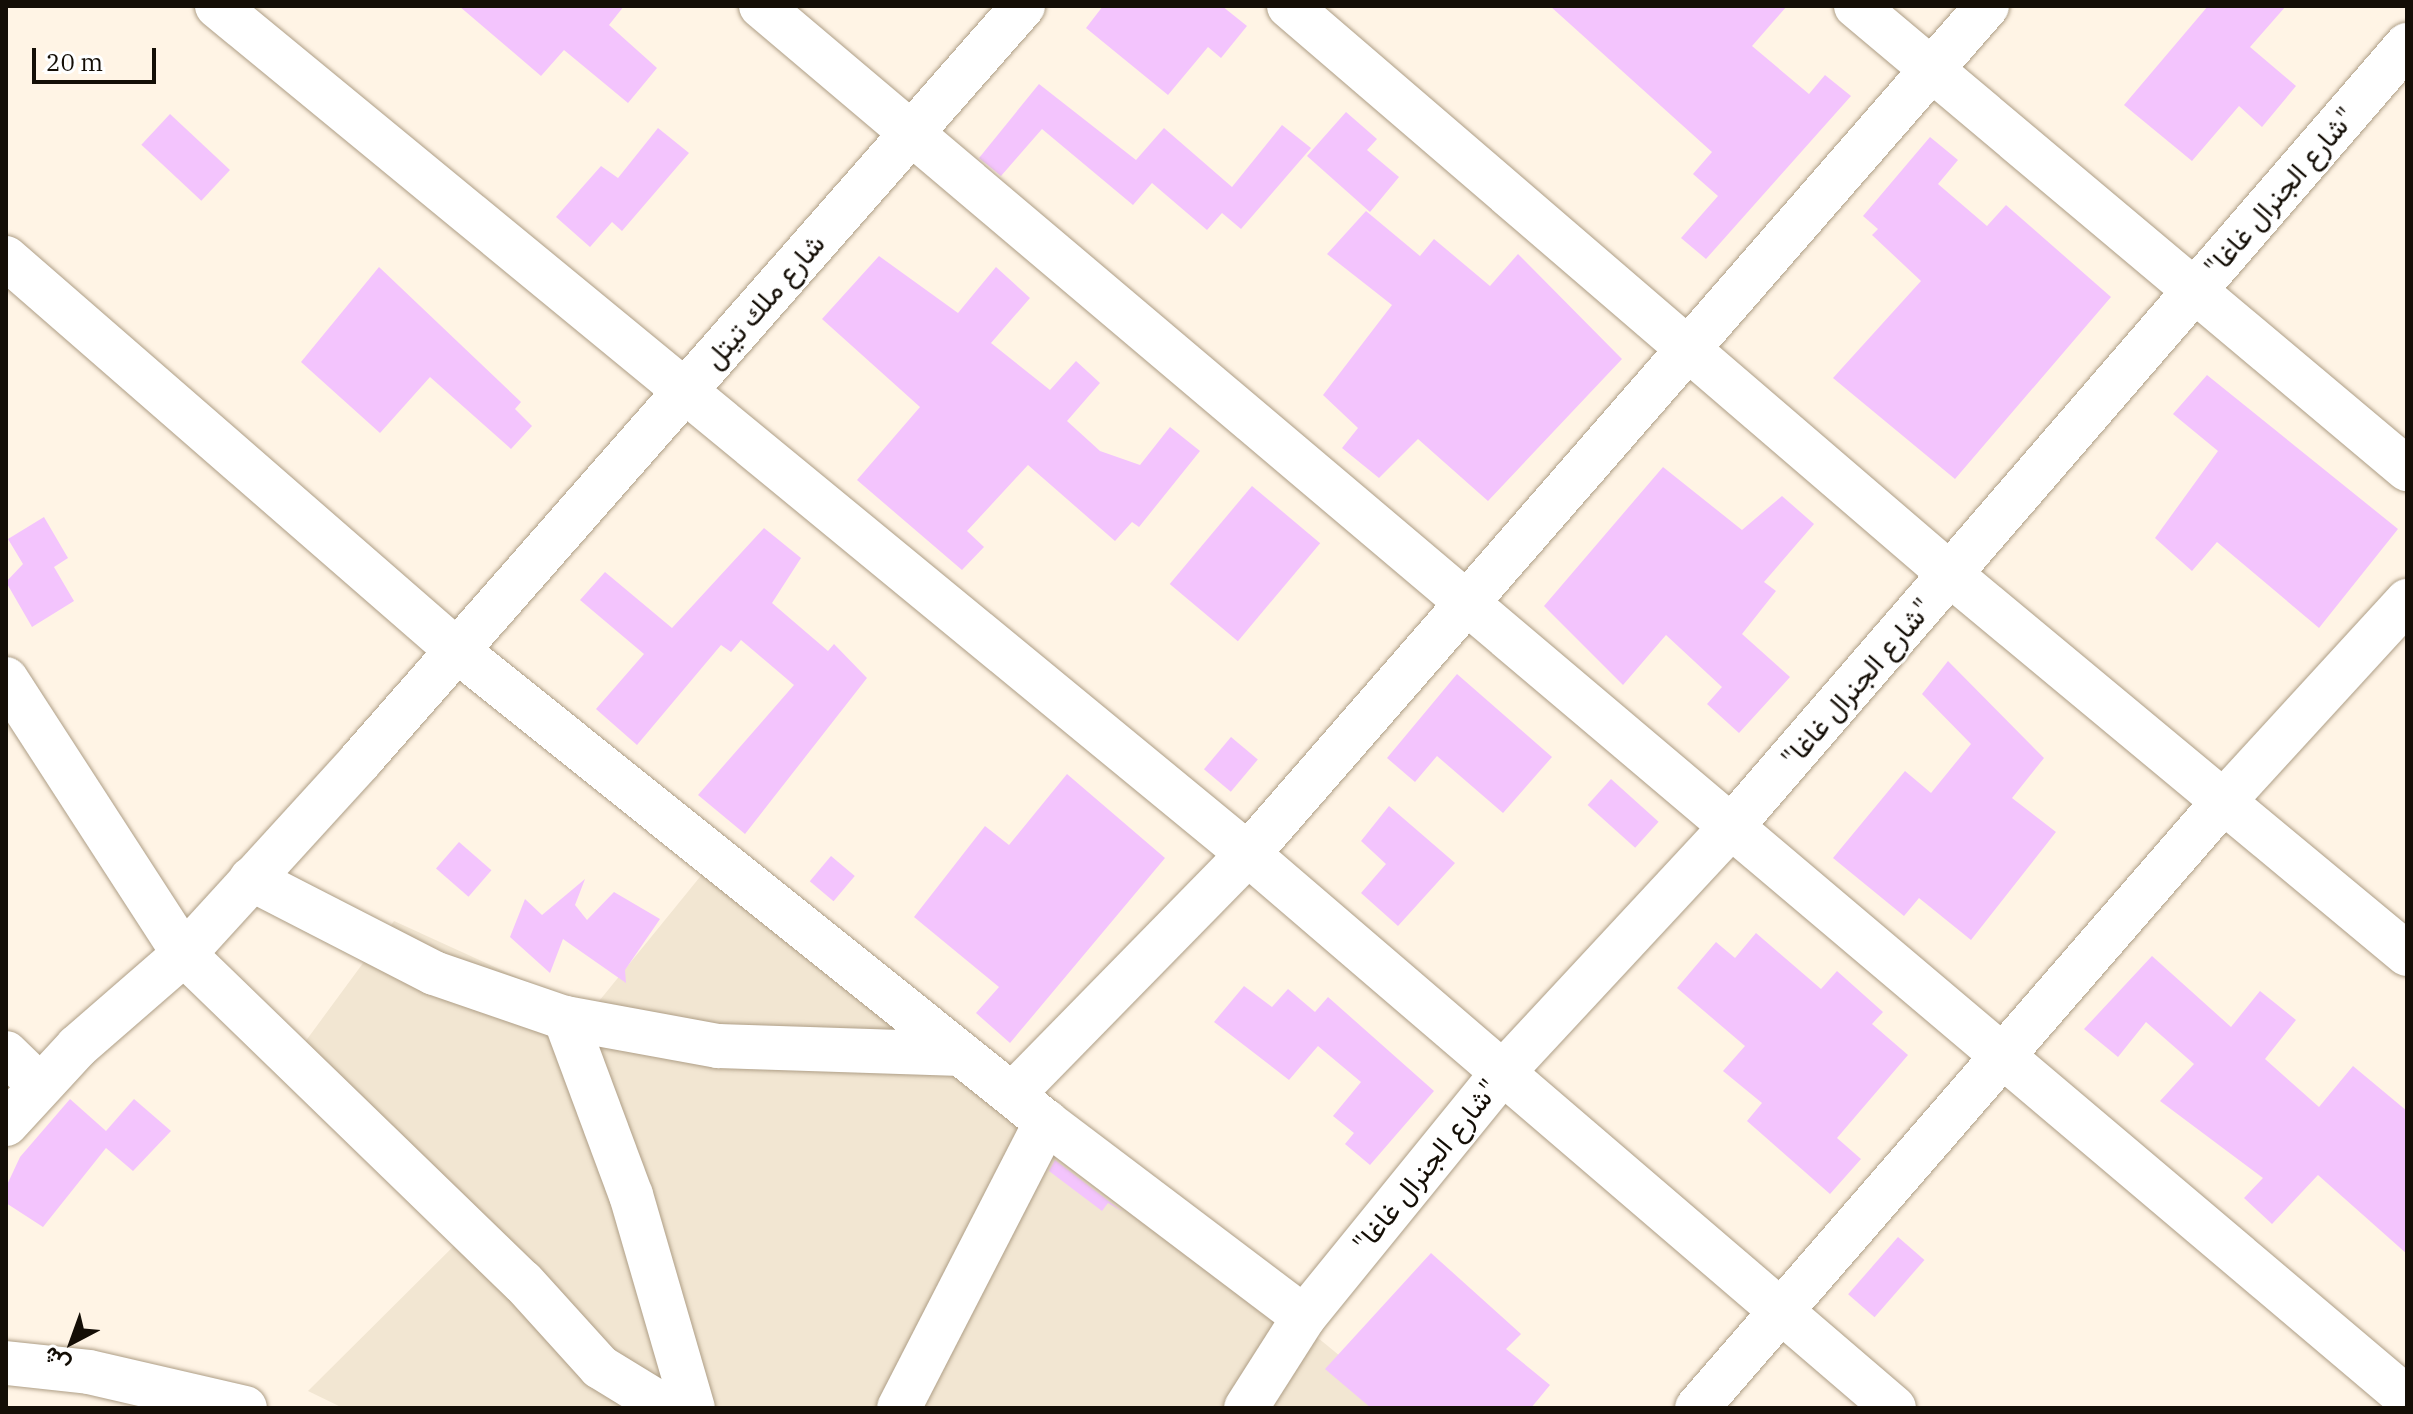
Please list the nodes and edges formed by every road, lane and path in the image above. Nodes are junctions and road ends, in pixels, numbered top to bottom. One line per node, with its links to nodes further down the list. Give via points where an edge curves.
1 (217, 6): 13 (street)
2 (761, 6): 9 (street)
3 (1023, 6): 9 (street, شارع ملك تيتل)
4 (1289, 6): 12 (street)
5 (1856, 6): 8 (street)
6 (1987, 6): 8 (street)
7 (2407, 45): 11 (street, "شارع الجنرال غاغا")
8 (1931, 70): 11 (street); 12 (street)
9 (913, 132): 13 (street, شارع ملك تيتل); 17 (street)
10 (6, 258): 18 (street)
11 (2192, 292): 14 (street); 15 (street, "شارع الجنرال غاغا")
12 (1694, 349): 15 (street); 17 (street)
13 (687, 388): 18 (street, شارع ملك تيتل); 22 (street)
14 (2407, 469)
15 (1951, 575): 20 (street); 21 (street, "شارع الجنرال غاغا")
16 (2407, 601): 20 (street)
17 (1470, 606): 21 (street); 22 (street)
18 (454, 648): 23 (street, شارع ملك تيتل); 28 (street)
19 (6, 679): 24 (street)
20 (2223, 802): 25 (street); 29 (street)
21 (1731, 827): 29 (street); 30 (street, "شارع الجنرال غاغا")
22 (1248, 854): 30 (street); 32 (street)
23 (251, 879): 24 (street, شارع ملك تيتل); 26 (street, via 434,973)
24 (184, 954): 31 (street, شارع ملك تيتل); 40 (street, via 523,1282 600,1367)
25 (2407, 954)
26 (565, 1018): 28 (street, via 718,1046); 41 (street, via 626,1181)
27 (6, 1053): 31 (street)
28 (961, 1054): 32 (street)
29 (2003, 1063): 35 (street); 38 (street)
30 (1505, 1070): 35 (street); 36 (street, "شارع الجنرال غاغا")
31 (40, 1086): 34 (street, شارع ملك تيتل)
32 (1013, 1094): 33 (street)
33 (1046, 1122): 36 (street); 42 (street)
34 (6, 1124)
35 (1784, 1313): 44 (street); 45 (street)
36 (1304, 1317): 43 (street, "شارع الجنرال غاغا")
37 (6, 1363): 39 (street, via 89,1372)
38 (2407, 1398)
39 (245, 1408)
40 (667, 1408)
41 (693, 1408)
42 (899, 1408)
43 (1246, 1408)
44 (1697, 1408)
45 (1894, 1408)

